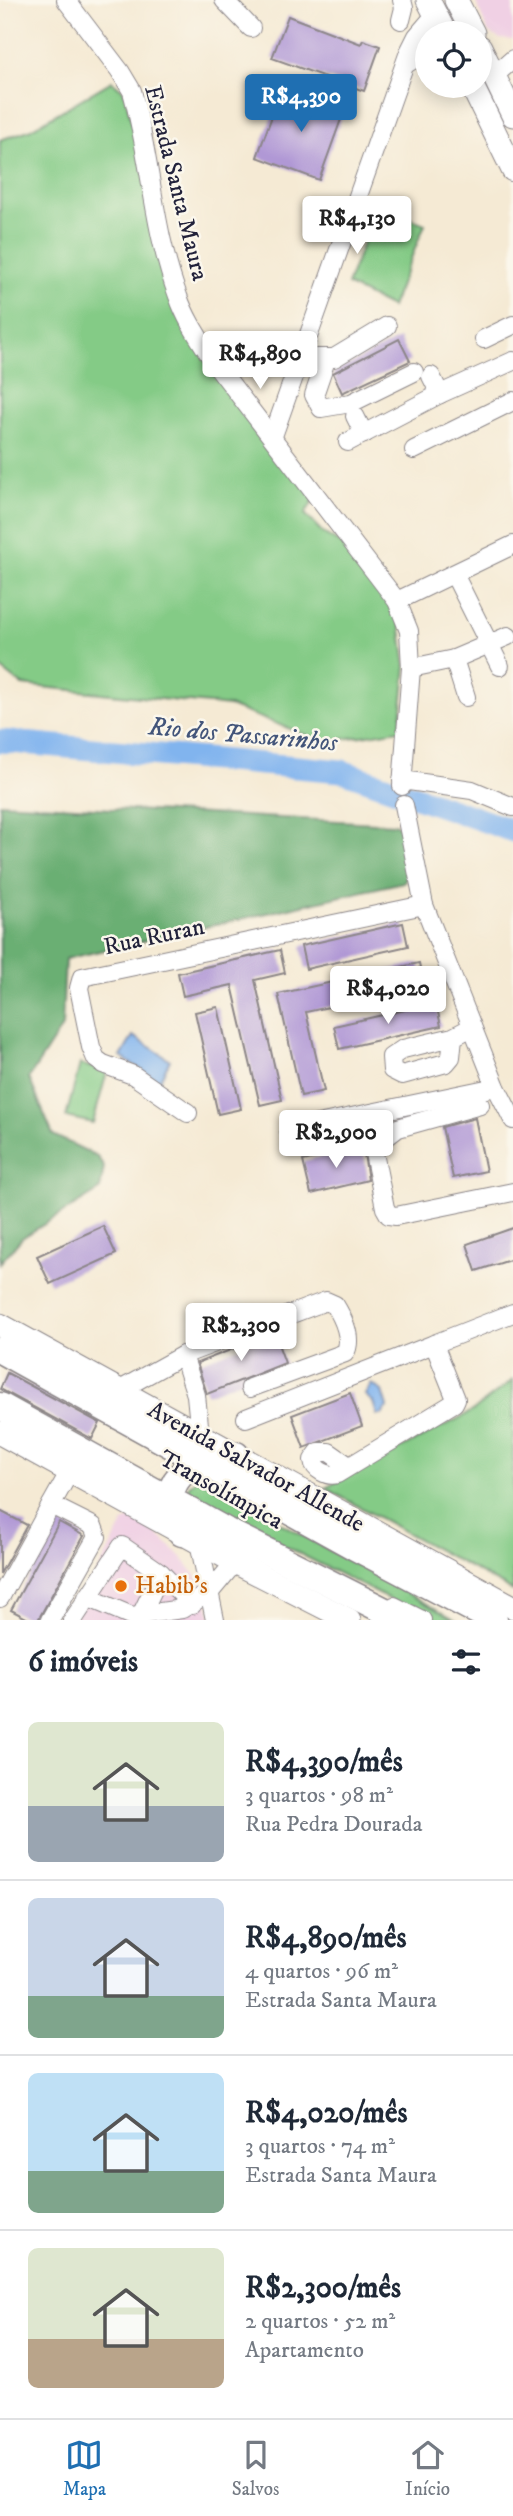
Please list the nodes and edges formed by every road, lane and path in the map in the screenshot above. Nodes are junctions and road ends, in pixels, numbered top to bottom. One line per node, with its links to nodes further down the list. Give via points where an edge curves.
1 (65, 0): 32 (street, Estrada Santa Maura, via 132,91 163,246 182,307 214,362)
2 (224, 0): 8 (street)
3 (401, 0): 6 (street)
4 (456, 0): 7 (main road)
5 (436, 16): 11 (street, via 413,42)
6 (401, 20)
7 (467, 21)
8 (251, 29)
9 (415, 58): 11 (street)
10 (513, 60): 12 (street)
11 (406, 64): 22 (street)
12 (492, 71)
13 (492, 82): 16 (main road)
14 (478, 98): 17 (main road)
15 (488, 98): 17 (main road)
16 (513, 114)
17 (488, 118): 18 (main road)
18 (513, 170)
19 (513, 325): 21 (street)
20 (387, 326): 23 (street)
21 (484, 339)
22 (301, 355): 23 (street); 32 (street)
23 (326, 360): 25 (street, via 314,395 321,408 351,403)
24 (513, 361): 26 (street)
25 (417, 379): 26 (street); 29 (street)
26 (440, 394): 29 (street)
27 (513, 401): 33 (street)
28 (378, 403): 31 (street)
29 (416, 406): 31 (street)
30 (355, 416): 31 (street, via 356,438)
31 (387, 421)
32 (273, 436): 36 (street, Estrada Santa Maura)
33 (414, 450)
34 (513, 545): 35 (street)
35 (454, 574): 36 (street); 38 (street)
36 (397, 601): 41 (street, Estrada Santa Maura, via 409,631)
37 (508, 636): 38 (street)
38 (490, 644): 39 (street); 40 (street)
39 (454, 659): 41 (street); 42 (street)
40 (500, 666)
41 (411, 668): 44 (street, Estrada Santa Maura, via 402,783 472,790)
42 (466, 697)
43 (404, 805): 45 (street)
44 (513, 807)
45 (424, 905): 46 (street); 50 (street, Rua Ruran, via 82,977 79,988 96,1059 133,1075)
46 (472, 1027): 47 (street); 48 (street)
47 (453, 1037)
48 (496, 1087): 51 (street); 52 (street)
49 (480, 1105): 53 (street, via 398,1128 376,1145 385,1208 396,1216)
50 (188, 1112)
51 (513, 1120)
52 (289, 1130)
53 (513, 1192)
54 (513, 1313): 56 (street)
55 (0, 1325): 61 (main road, Avenida Salvador Allende)
56 (434, 1343): 64 (street); 68 (street, via 454,1403)
57 (0, 1350): 66 (highway, Avenida Salvador Allende)
58 (183, 1354): 60 (street, via 326,1301 335,1305 347,1333 345,1353); 61 (street); 66 (street, via 196,1395)
59 (0, 1362): 66 (street, Transolímpica)
60 (250, 1388)
61 (120, 1390): 66 (main road, Avenida Salvador Allende)
62 (0, 1396): 70 (street, Transolímpica)
63 (0, 1406): 70 (highway)
64 (246, 1418)
65 (2, 1439): 69 (main road)
66 (197, 1454): 67 (highway); 70 (highway, via 177,1479); 82 (highway, Avenida Salvador Allende)
67 (236, 1455): 72 (main road, Avenida Salvador Allende)
68 (349, 1466)
69 (70, 1471): 71 (street); 73 (main road)
70 (172, 1496): 73 (highway); 87 (highway, via 285,1562); 88 (street, Transolímpica)
71 (51, 1506): 78 (street); 83 (street, via 97,1532)
72 (372, 1532): 80 (main road, Avenida Salvador Allende); 82 (highway)
73 (190, 1537): 74 (main road); 76 (street)
74 (235, 1562): 76 (street); 86 (main road)
75 (160, 1573): 77 (street, via 122,1546); 79 (street); 81 (street)
76 (210, 1592): 79 (street); 85 (street)
77 (87, 1597): 81 (street, via 123,1614); 84 (street)
78 (0, 1598)
79 (192, 1605): 81 (street)
80 (513, 1607)
81 (141, 1615)
82 (481, 1617)
83 (50, 1620)
84 (73, 1620)
85 (215, 1620)
86 (349, 1620)
87 (403, 1620)
88 (422, 1620)

